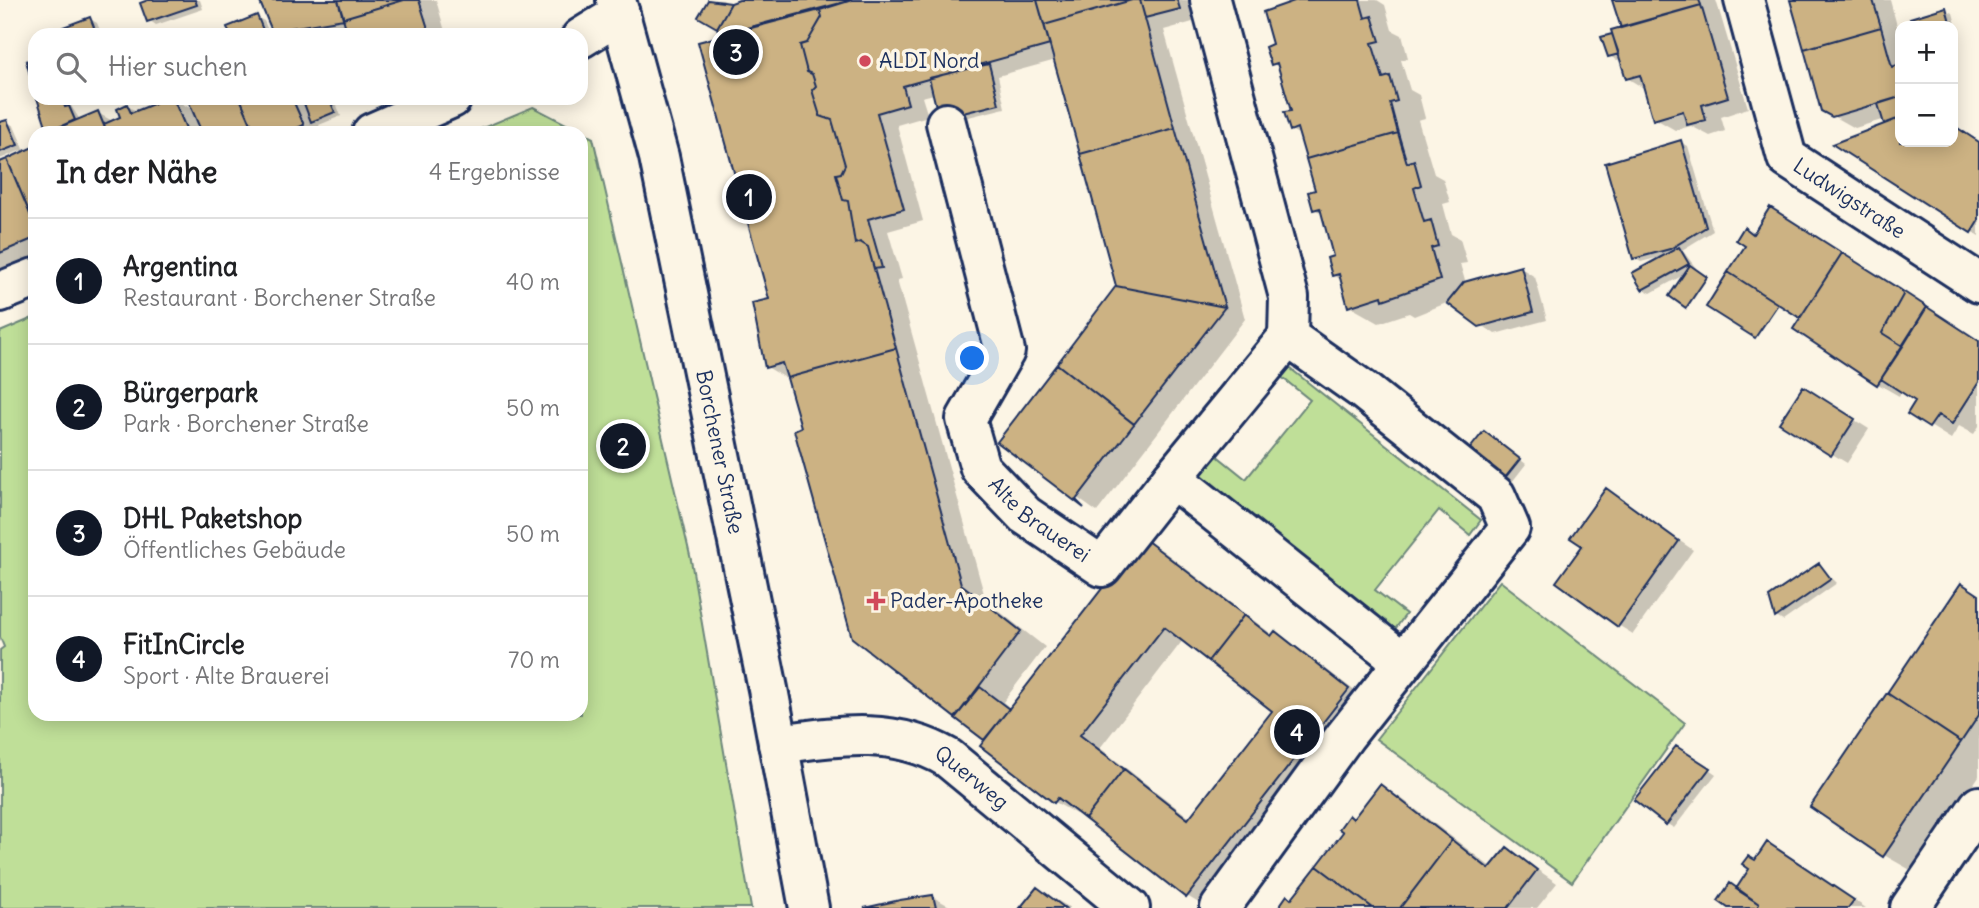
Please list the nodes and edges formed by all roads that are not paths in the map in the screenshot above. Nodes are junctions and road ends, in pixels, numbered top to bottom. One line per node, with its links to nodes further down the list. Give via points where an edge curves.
1 (1210, 0): 11 (street, via 1289,297)
2 (1744, 0): 9 (street, Ludwigstraße, via 1787,158)
3 (618, 7): 4 (street); 14 (street, Borchener Straße, via 659,157)
4 (588, 32)
5 (436, 105): 7 (street)
6 (946, 123): 12 (street, Alte Brauerei, via 1005,351 967,419 980,468 1025,515 1102,567)
7 (388, 126)
8 (28, 281): 10 (street)
9 (1979, 283)
10 (0, 292)
11 (1288, 337): 12 (street, Alte Brauerei); 13 (street, via 1496,496 1510,528)
12 (1172, 478): 13 (street)
13 (1402, 662): 18 (street)
14 (778, 744): 16 (street, Borchener Straße); 17 (street, Querweg, via 853,733 927,746 948,758)
15 (1979, 806): 19 (street)
16 (809, 908)
17 (1130, 908)
18 (1220, 908)
19 (1910, 908)

